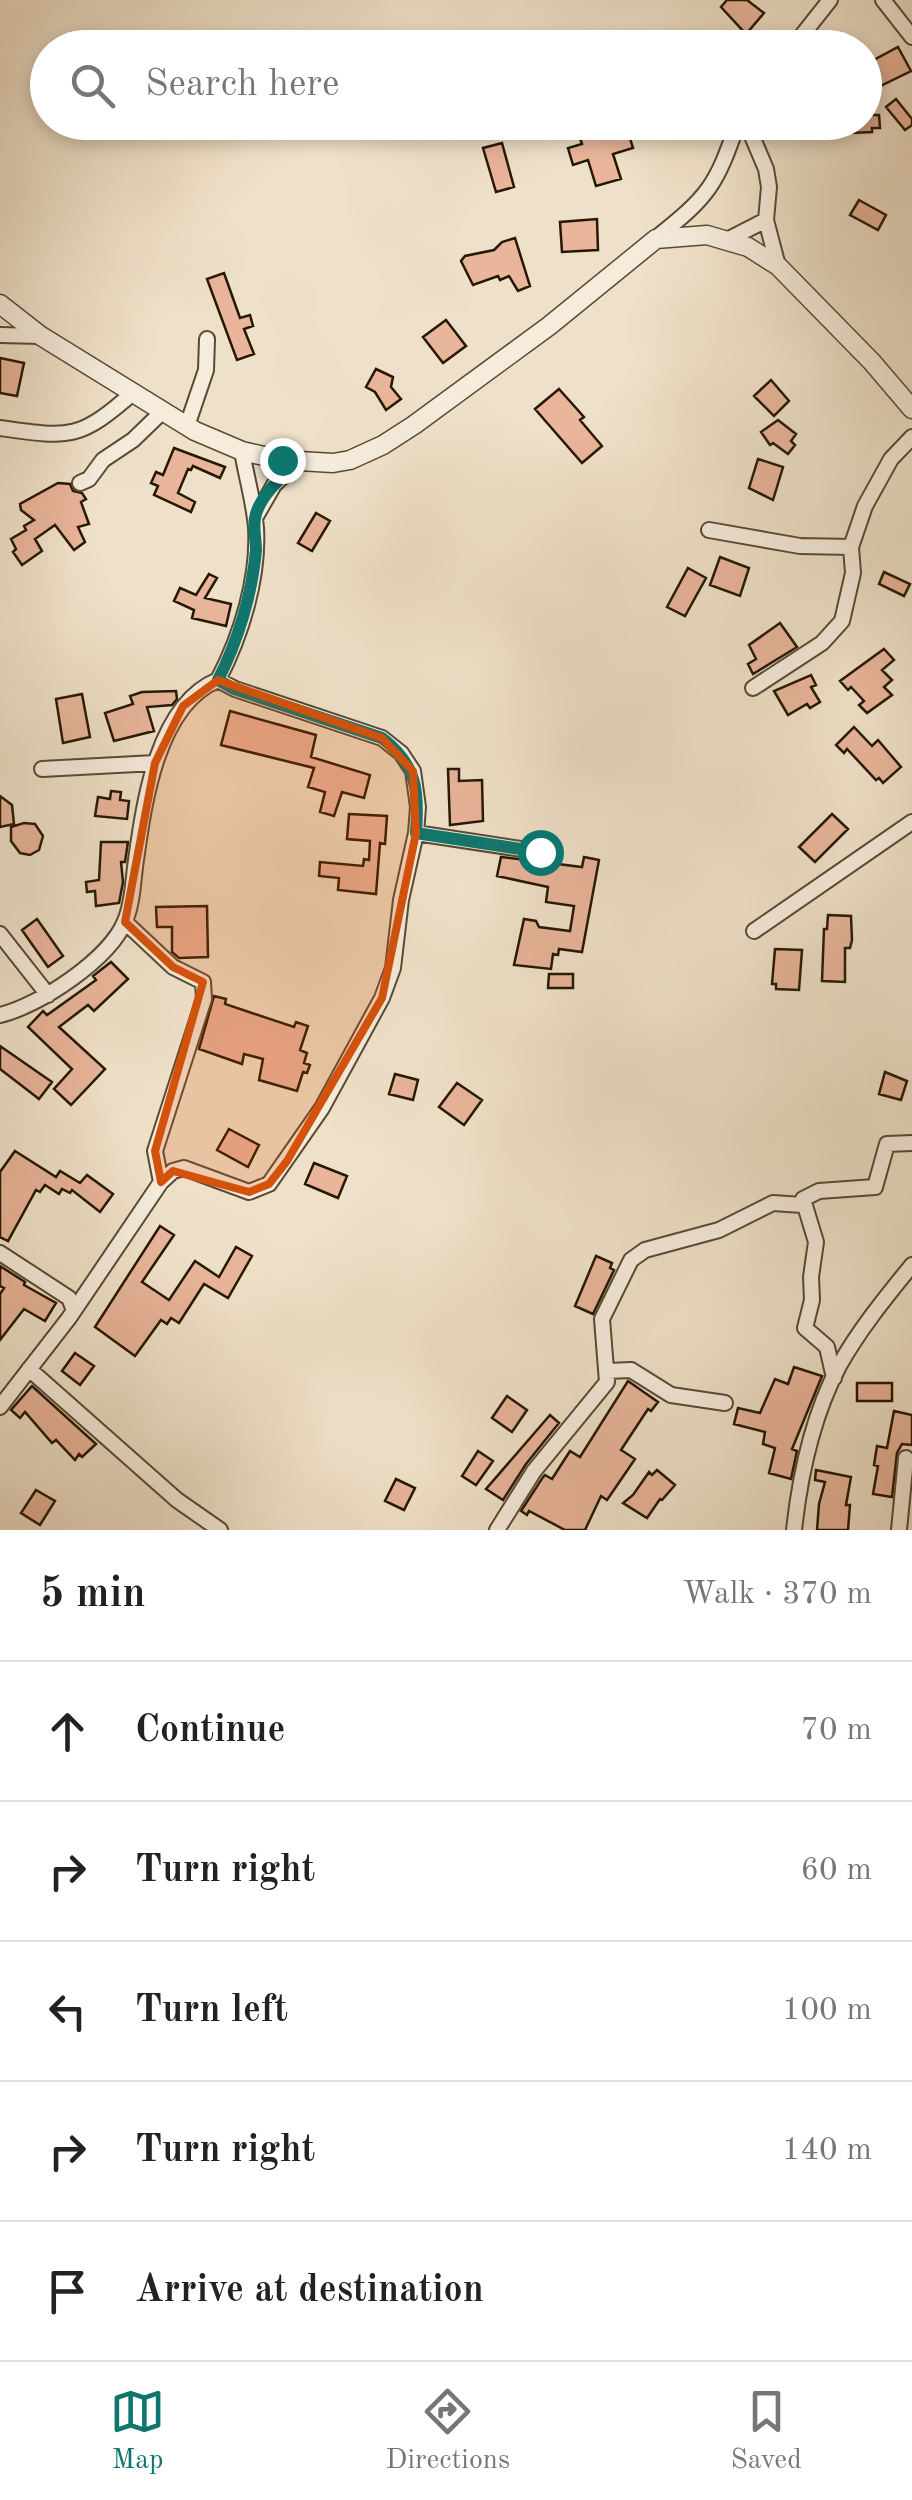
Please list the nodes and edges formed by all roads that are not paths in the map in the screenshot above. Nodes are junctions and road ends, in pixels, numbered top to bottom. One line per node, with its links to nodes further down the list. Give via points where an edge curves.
1 (830, 0): 3 (street)
2 (883, 0): 4 (street)
3 (806, 30)
4 (912, 38)
5 (731, 140): 8 (street, via 702,200)
6 (754, 140): 7 (street, via 769,187)
7 (766, 220): 9 (street); 10 (street)
8 (656, 239): 9 (street); 22 (street, via 383,445 350,460)
9 (729, 239): 10 (street)
10 (778, 266): 16 (street)
11 (0, 304): 13 (street)
12 (0, 335): 13 (street)
13 (41, 336): 15 (street)
14 (207, 339): 18 (street, via 206,370)
15 (134, 392): 17 (street); 19 (street, via 83,431)
16 (912, 409)
17 (163, 410): 18 (street); 23 (street)
18 (187, 426): 21 (street)
19 (0, 428)
20 (912, 437): 26 (street, via 877,481)
21 (242, 451): 22 (street); 24 (street)
22 (298, 462): 24 (street, via 274,485)
23 (80, 483)
24 (255, 518): 27 (street, via 249,592)
25 (709, 530): 26 (street, via 800,546)
26 (851, 547): 28 (street, via 842,621 822,643)
27 (218, 680): 29 (street, via 183,706); 32 (street, via 382,738 412,771)
28 (753, 688)
29 (155, 763): 30 (street); 34 (street)
30 (42, 768)
31 (912, 822): 35 (street)
32 (416, 833): 33 (street); 40 (street, via 382,998 287,1161 269,1184 249,1192 184,1168)
33 (540, 852)
34 (125, 922): 37 (street, via 100,956); 40 (street, via 173,967 204,982 155,1151)
35 (754, 930)
36 (0, 934): 37 (street)
37 (48, 995): 38 (street)
38 (2, 1019)
39 (912, 1143): 41 (street, via 887,1144 875,1188 819,1191)
40 (161, 1182): 44 (street)
41 (802, 1204): 46 (street, via 773,1203 631,1260 602,1318); 47 (street, via 816,1242 805,1328 827,1347)
42 (0, 1253): 44 (street, via 69,1298)
43 (912, 1265): 47 (street)
44 (74, 1308): 45 (street)
45 (29, 1368): 49 (street); 51 (street)
46 (608, 1371): 48 (street, via 631,1370 671,1395); 52 (street, via 600,1392 534,1471)
47 (834, 1378): 53 (street, via 810,1440)
48 (725, 1403)
49 (0, 1407)
50 (906, 1458): 54 (street)
51 (220, 1530)
52 (497, 1530)
53 (794, 1530)
54 (898, 1530)

